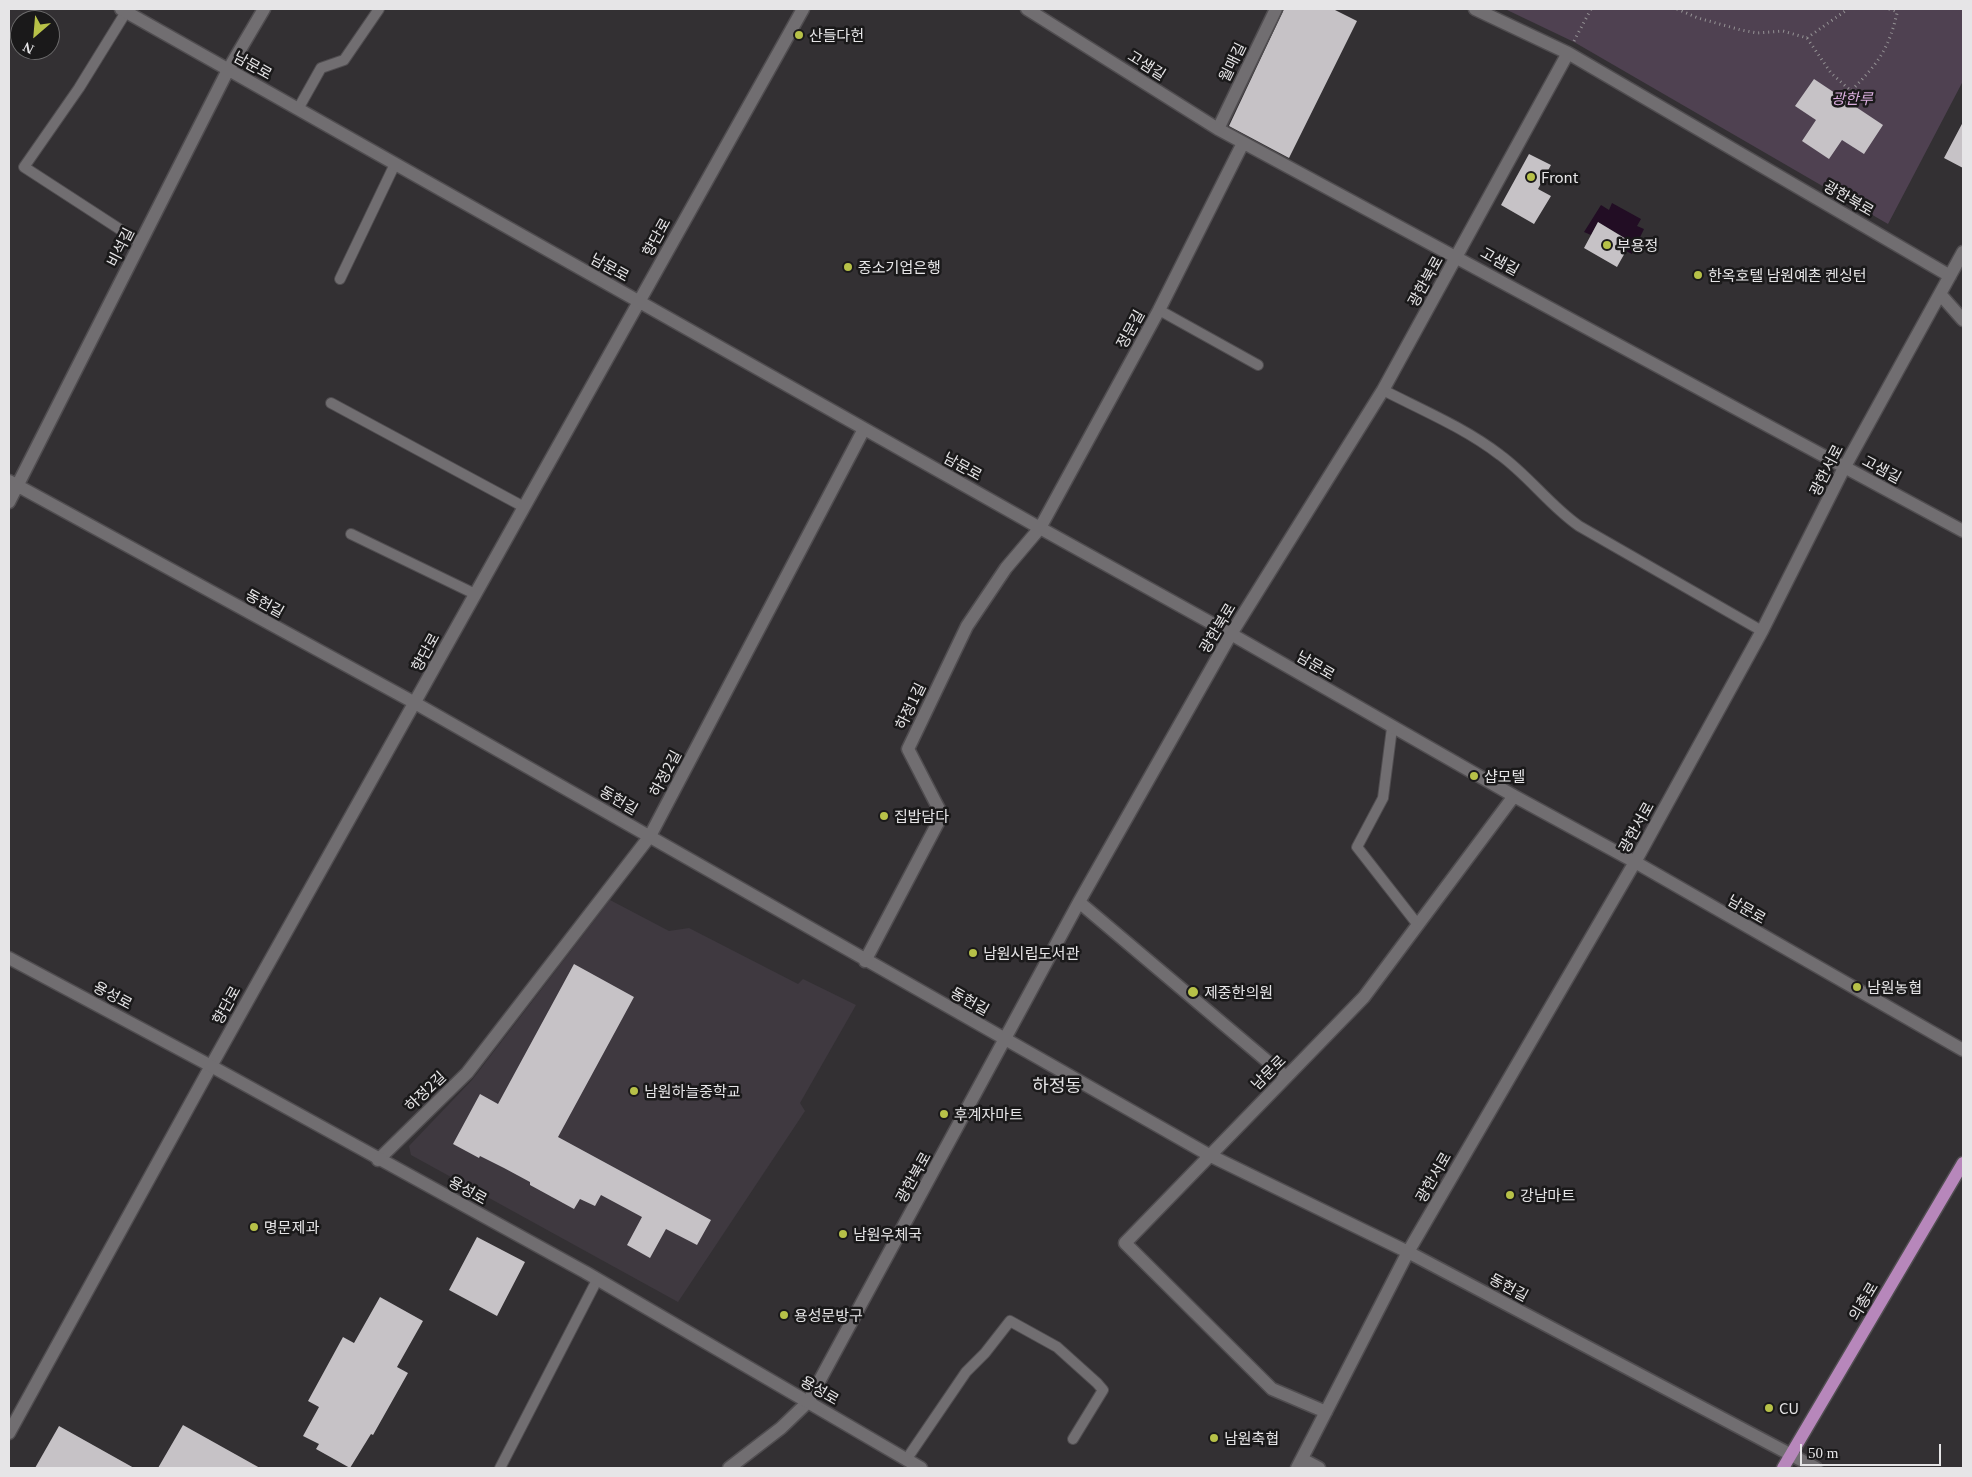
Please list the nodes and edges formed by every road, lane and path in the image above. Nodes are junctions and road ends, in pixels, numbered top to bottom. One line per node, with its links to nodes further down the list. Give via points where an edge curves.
1 (264, 9): 15 (street, 비석길)
2 (379, 9): 16 (lane, via 344,60 320,68)
3 (803, 9): 26 (street, 향단로)
4 (1027, 9): 17 (street, 고샘길)
5 (1276, 9): 17 (street, 월매길)
6 (1475, 9): 14 (street)
7 (1591, 9): 14 (path)
8 (1677, 9): 13 (path, via 1741,30 1757,33 1783,31)
9 (1848, 9): 13 (path)
10 (1889, 9): 12 (path)
11 (123, 10): 15 (street, 남문로); 20 (lane, via 79,88 24,167)
12 (1898, 11): 13 (path, via 1893,32 1878,62 1851,91 1831,73)
13 (1807, 38)
14 (1568, 53): 22 (street, 광한북로); 23 (street, 광한북로)
15 (228, 70): 16 (street, 남문로); 20 (street, 비석길)
16 (298, 109): 19 (street, 남문로)
17 (1218, 129): 18 (street, 고샘길)
18 (1243, 143): 22 (street, 고샘길); 27 (street, 정문길)
19 (395, 164): 24 (lane); 26 (street, 남문로)
20 (141, 243): 34 (street, 비석길)
21 (1963, 252): 23 (street, 광한서로)
22 (1457, 256): 30 (street, 광한북로); 33 (street, 고샘길)
23 (1950, 276): 25 (street, 광한서로)
24 (340, 279)
25 (1940, 294): 28 (street); 33 (street, 광한서로)
26 (638, 302): 32 (street, 남문로); 36 (street, 향단로)
27 (1159, 310): 29 (lane); 37 (street, 정문길)
28 (1963, 320)
29 (1258, 365)
30 (1383, 390): 41 (lane, via 1472,436 1501,455 1562,514 1580,526); 42 (street, 광한북로)
31 (331, 403): 36 (lane)
32 (864, 429): 37 (street, 남문로); 46 (street, 하정2길)
33 (1844, 468): 38 (street, 고샘길); 41 (street, 광한서로)
34 (13, 483): 35 (street, 비석길); 43 (street, 동헌길)
35 (9, 502)
36 (524, 507): 40 (street, 향단로)
37 (1040, 528): 42 (street, 남문로); 51 (street, 하정1길, via 1006,568 967,626 908,749 942,815)
38 (1963, 532)
39 (352, 534): 40 (lane)
40 (475, 594): 43 (street, 향단로)
41 (1762, 631): 47 (street, 광한서로)
42 (1231, 634): 44 (street, 남문로); 48 (street, 광한북로)
43 (414, 703): 46 (street, 동헌길); 54 (street, 향단로)
44 (1392, 728): 45 (street, 남문로); 49 (lane, via 1383,798 1357,847)
45 (1514, 796): 47 (street, 남문로); 49 (street, 남문로)
46 (650, 836): 51 (street, 동헌길); 57 (street, 하정2길, via 467,1073)
47 (1635, 862): 53 (street, 남문로); 59 (street, 광한서로)
48 (1079, 902): 52 (street, 광한북로); 55 (street)
49 (1418, 925): 55 (street, 남문로, via 1364,997)
50 (9, 958): 54 (street, 용성로)
51 (865, 961): 52 (street, 동헌길)
52 (1006, 1040): 56 (street, 동헌길); 61 (street, 광한북로)
53 (1963, 1050)
54 (211, 1066): 57 (street, 용성로); 63 (street, 향단로)
55 (1286, 1077): 56 (street, 남문로)
56 (1209, 1155): 59 (street, 동헌길); 62 (street, via 1125,1243 1272,1389)
57 (378, 1160): 60 (street, 용성로)
58 (1963, 1164): 65 (main road, 의총로)
59 (1408, 1252): 62 (street, 광한서로); 65 (street, 동헌길)
60 (597, 1280): 61 (street, 용성로); 68 (lane)
61 (808, 1402): 66 (street, 용성로); 69 (street, 광한북로, via 781,1428)
62 (1326, 1412): 67 (street, 광한서로)
63 (9, 1432)
64 (1073, 1439): 66 (lane, via 1103,1390 1056,1347 1010,1321 966,1372)
65 (1792, 1454): 72 (main road, 의총로); 73 (street)
66 (906, 1460): 70 (street, 용성로)
67 (1299, 1464): 71 (street)
68 (500, 1468)
69 (729, 1468)
70 (922, 1468)
71 (1319, 1468)
72 (1783, 1468)
73 (1816, 1468)

